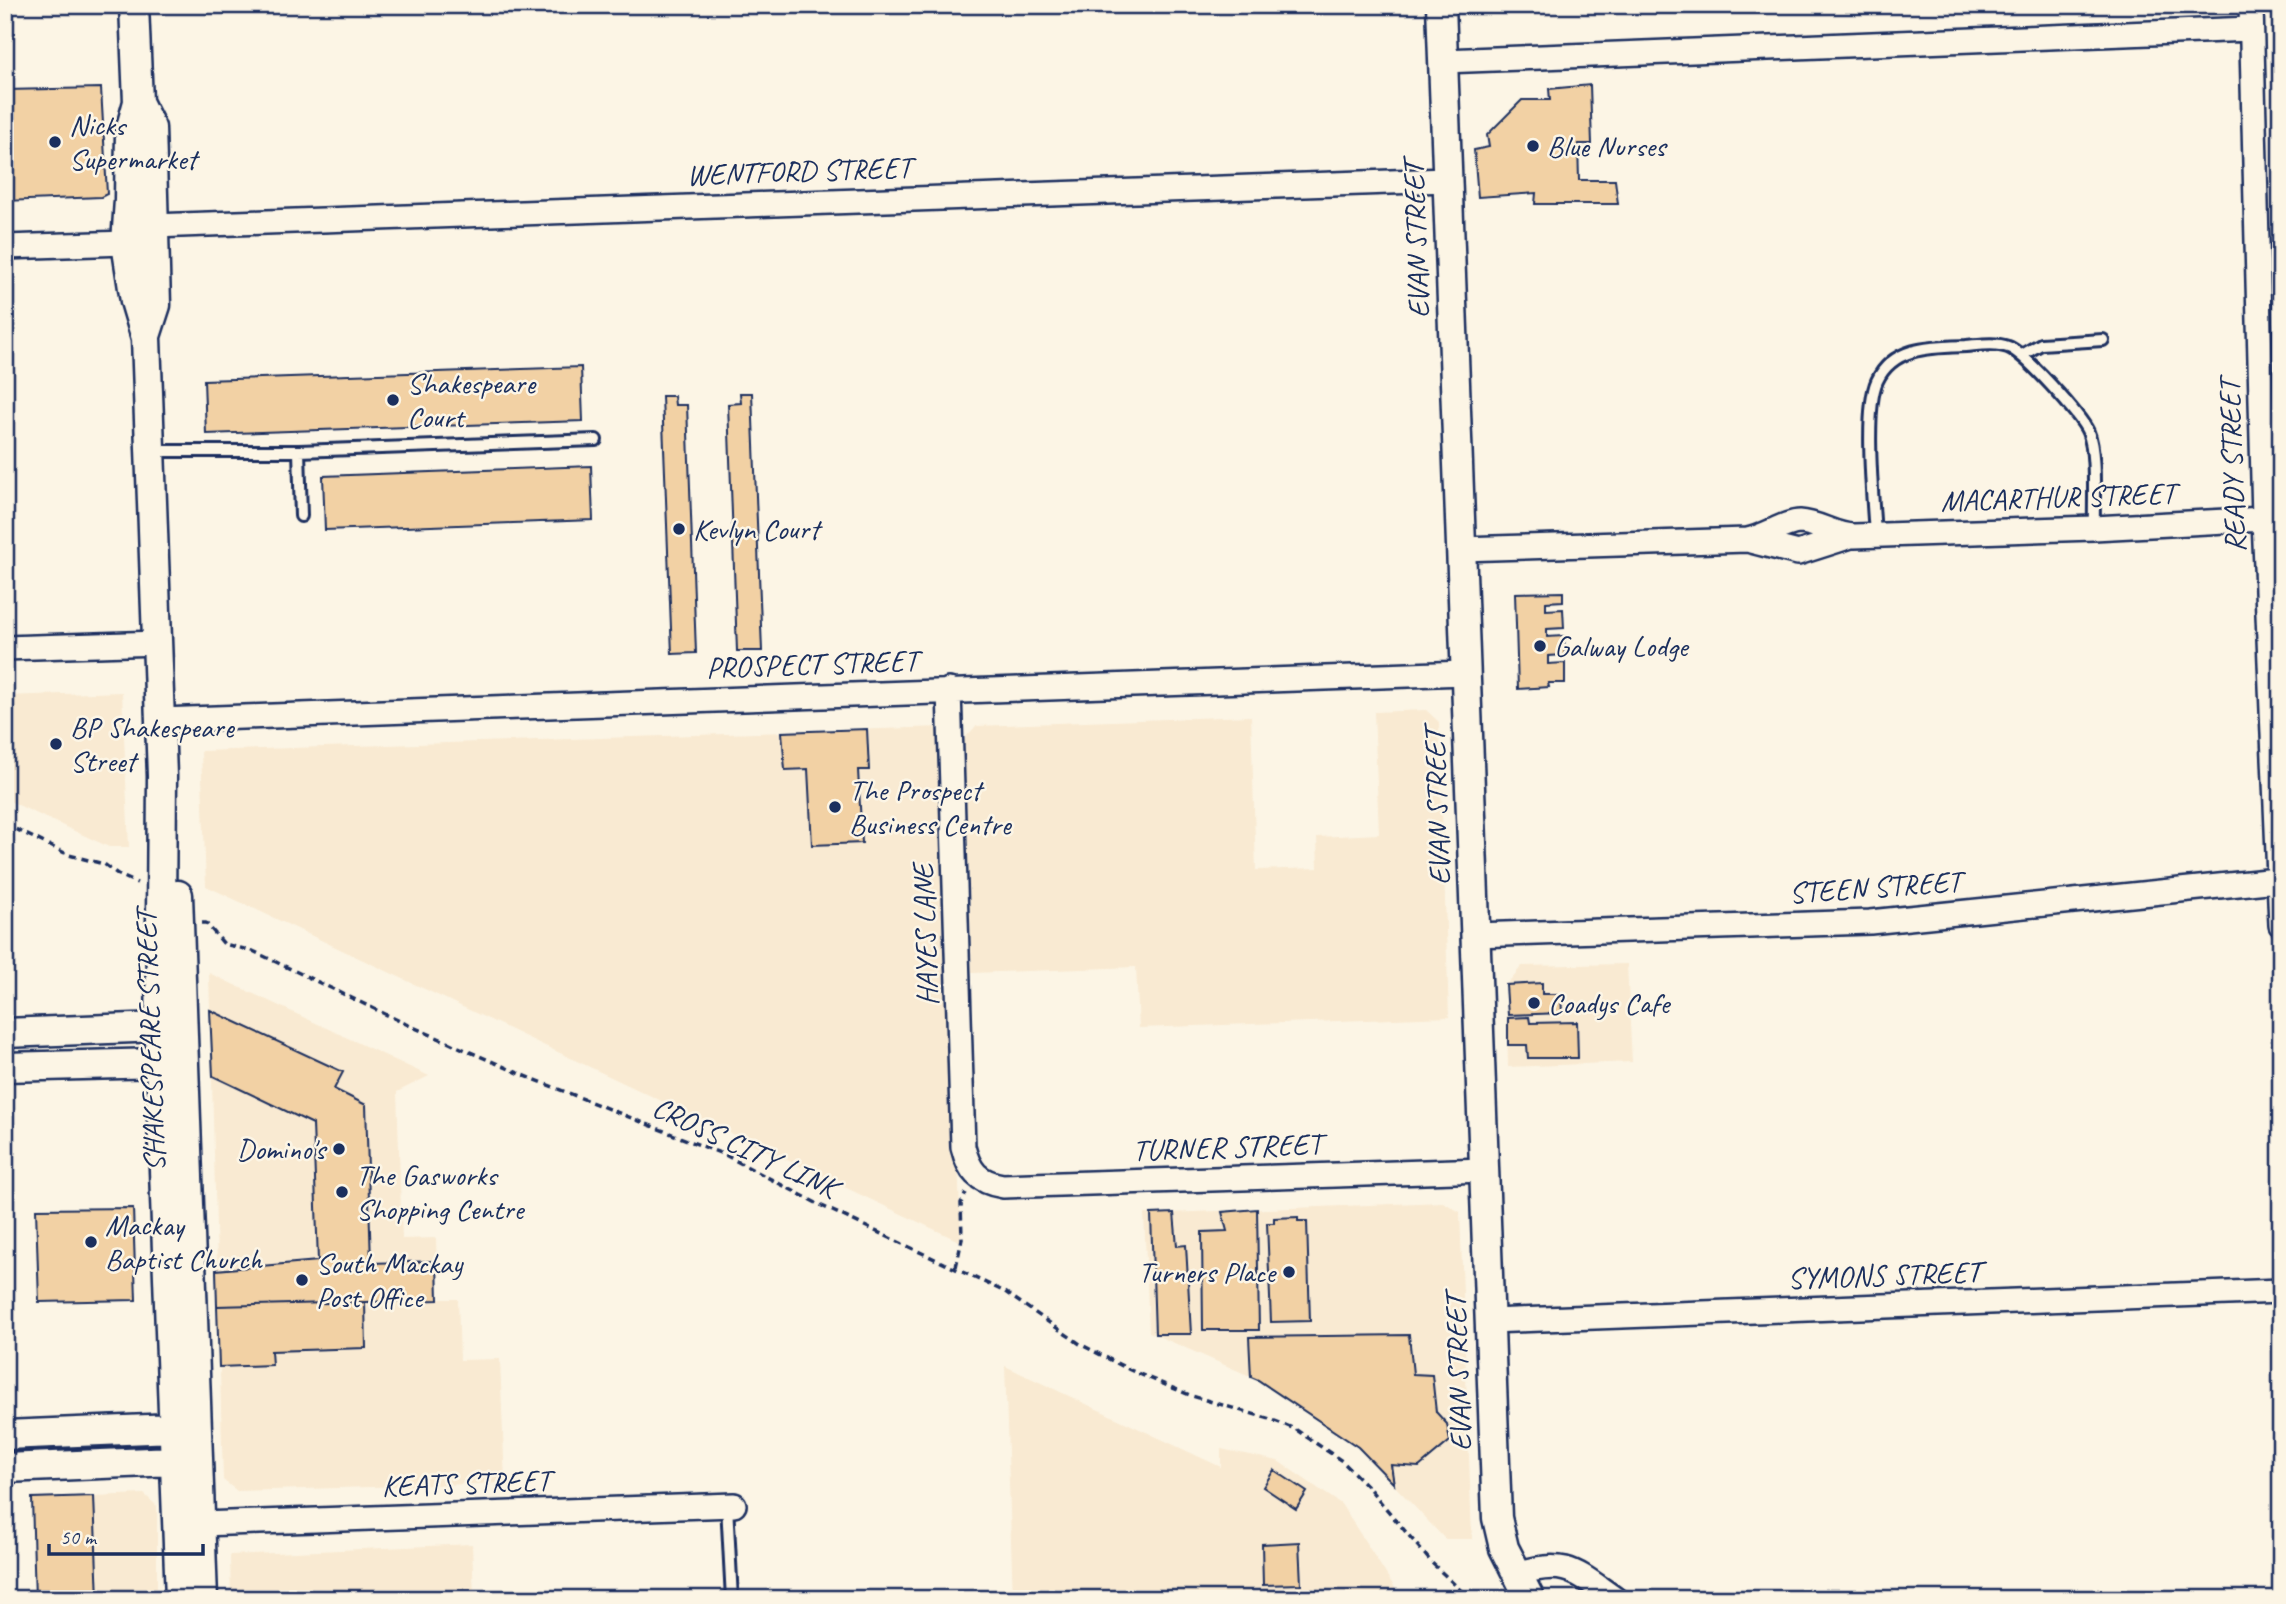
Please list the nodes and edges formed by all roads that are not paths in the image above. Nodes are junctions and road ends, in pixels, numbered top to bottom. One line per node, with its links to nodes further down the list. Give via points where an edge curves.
1 (134, 5): 6 (street, SHAKESPEARE STREET)
2 (1441, 5): 5 (street, EVAN STREET)
3 (2251, 5): 4 (street, READY STREET)
4 (2251, 29): 5 (street); 18 (street, READY STREET)
5 (1443, 61): 7 (street, EVAN STREET)
6 (138, 102): 8 (street, SHAKESPEARE STREET, via 151,128); 9 (street, SHAKESPEARE STREET, via 130,131)
7 (1447, 180): 8 (street, WENTFORD STREET); 21 (street, EVAN STREET)
8 (153, 226): 9 (street); 11 (street, SHAKESPEARE STREET, via 156,305)
9 (126, 243): 10 (street); 11 (street, SHAKESPEARE STREET)
10 (5, 247)
11 (146, 338): 15 (street, SHAKESPEARE STREET)
12 (2103, 340): 13 (lane, via 2046,343)
13 (2022, 355): 19 (lane, via 2088,433); 20 (lane, via 1997,344 1924,348 1900,356 1884,370 1871,406)
14 (596, 440): 16 (lane)
15 (150, 451): 16 (lane); 22 (street, SHAKESPEARE STREET)
16 (299, 451): 17 (lane)
17 (301, 516)
18 (2264, 519): 19 (street, MACARTHUR STREET); 28 (street, READY STREET)
19 (2094, 528): 20 (street, MACARTHUR STREET)
20 (1865, 536): 21 (street, MACARTHUR STREET, via 1837,534 1800,522 1739,540)
21 (1461, 549): 24 (street, EVAN STREET)
22 (158, 643): 23 (street); 26 (street, SHAKESPEARE STREET)
23 (5, 648)
24 (1465, 673): 25 (street, PROSPECT STREET); 30 (street, EVAN STREET)
25 (949, 690): 26 (street, PROSPECT STREET); 38 (street, HAYES LANE, via 963,1147)
26 (160, 720): 27 (street, SHAKESPEARE STREET)
27 (162, 776): 33 (street, SHAKESPEARE STREET); 33 (street, SHAKESPEARE STREET, via 180,923)
28 (2277, 880): 29 (street, READY STREET); 30 (street, STEEN STREET, via 1871,922)
29 (2281, 925)
30 (1475, 935): 37 (street, EVAN STREET)
31 (113, 1029): 32 (street); 33 (street); 35 (street)
32 (5, 1033)
33 (172, 1033): 34 (street, SHAKESPEARE STREET); 44 (street, SHAKESPEARE STREET)
34 (160, 1063): 35 (street); 41 (street, SHAKESPEARE STREET)
35 (115, 1064): 36 (street)
36 (5, 1068)
37 (1484, 1170): 38 (street, TURNER STREET, via 1003,1186); 40 (street, EVAN STREET)
38 (975, 1175)
39 (2281, 1291): 40 (street, SYMONS STREET)
40 (1490, 1321): 50 (street, EVAN STREET, via 1497,1518 1504,1548)
41 (173, 1428): 42 (street); 44 (street); 45 (street, SHAKESPEARE STREET)
42 (126, 1429): 43 (street); 46 (street)
43 (5, 1435)
44 (198, 1443): 45 (street); 49 (street, SHAKESPEARE STREET)
45 (174, 1461): 46 (street); 51 (street, SHAKESPEARE STREET)
46 (127, 1463): 47 (street)
47 (5, 1468)
48 (730, 1505): 49 (street, KEATS STREET); 53 (lane)
49 (201, 1524): 52 (street, SHAKESPEARE STREET)
50 (1523, 1587): 54 (street, via 1543,1567 1562,1567)
51 (180, 1599)
52 (202, 1599)
53 (732, 1599)
54 (1615, 1599)

